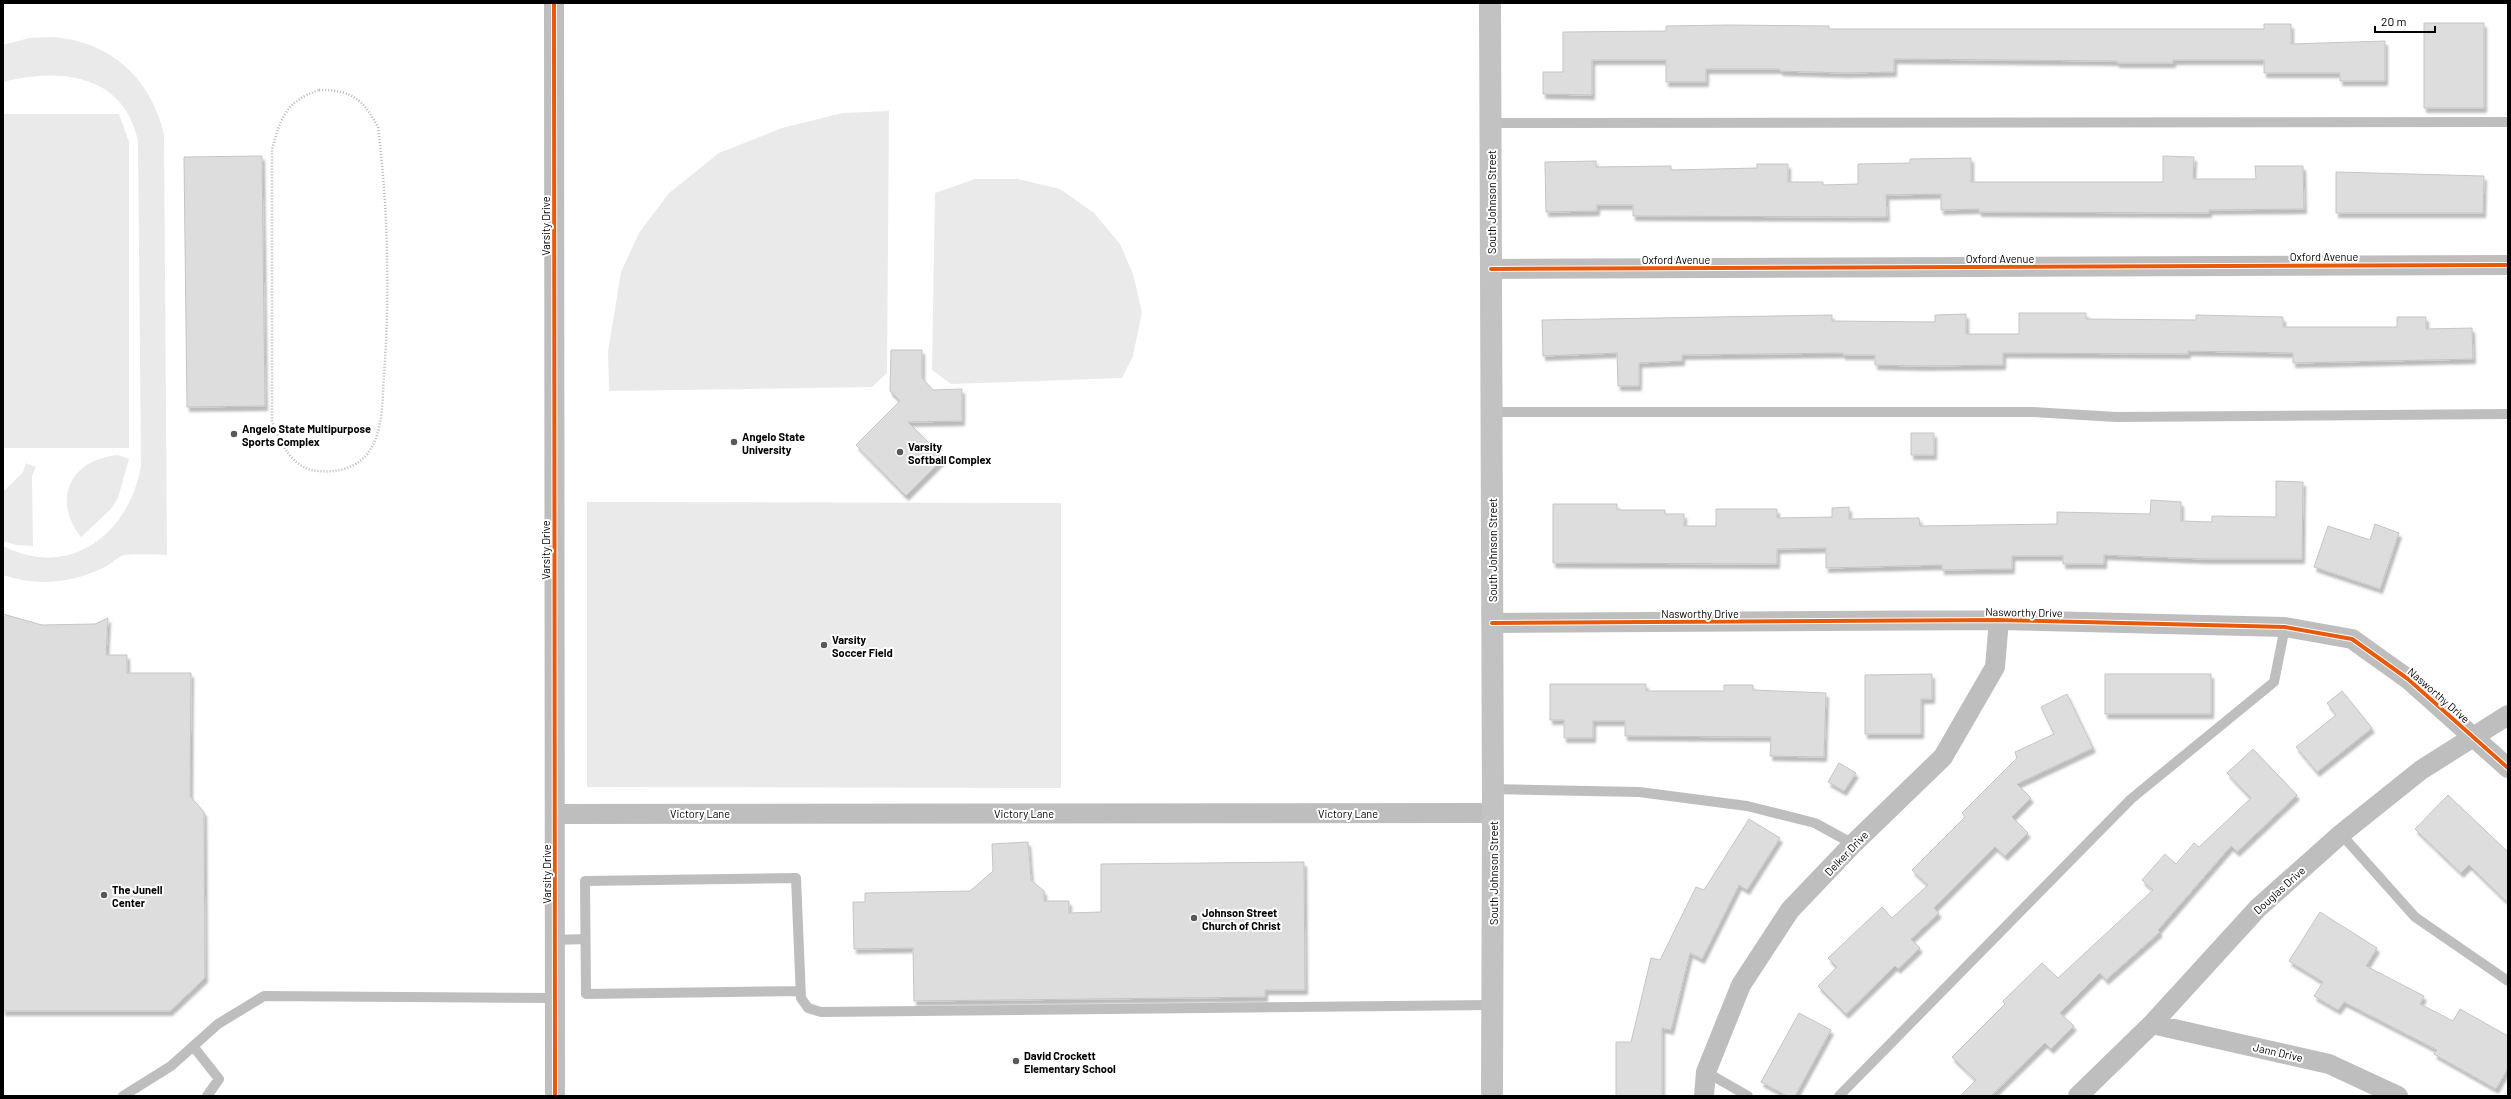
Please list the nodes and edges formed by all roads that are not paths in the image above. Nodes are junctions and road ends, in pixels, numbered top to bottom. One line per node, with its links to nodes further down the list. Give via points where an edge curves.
1 (554, 3): 17 (street, Varsity Drive)
2 (1490, 3): 4 (main road, South Johnson Street)
3 (2508, 122): 4 (lane)
4 (1490, 123): 6 (main road, South Johnson Street)
5 (2508, 264): 6 (street, Oxford Avenue)
6 (1491, 269): 7 (main road, South Johnson Street)
7 (1492, 412): 8 (lane, via 2033,412 2116,416); 10 (main road, South Johnson Street)
8 (2508, 414)
9 (1999, 620): 10 (street, Nasworthy Drive); 11 (street, Nasworthy Drive); 19 (street, Delker Drive, via 1995,667 1943,757)
10 (1492, 623): 15 (main road, South Johnson Street)
11 (2285, 627): 13 (street, Nasworthy Drive, via 2352,639 2408,678); 35 (lane, via 2274,682 2131,799)
12 (2508, 715): 13 (street, Douglas Drive)
13 (2475, 738): 14 (street, Nasworthy Drive); 18 (street, Douglas Drive, via 2421,770)
14 (2508, 768)
15 (1493, 789): 16 (main road, South Johnson Street); 19 (lane, via 1639,792 1747,806 1815,823)
16 (1493, 812): 17 (street, Victory Lane); 25 (main road, South Johnson Street)
17 (555, 814): 20 (street, Varsity Drive)
18 (2341, 834): 22 (lane, via 2415,917); 26 (street, Douglas Drive, via 2258,908)
19 (1853, 844): 28 (street, Delker Drive, via 1790,910 1741,985)
20 (555, 940): 21 (lane); 24 (street, Varsity Drive)
21 (585, 940): 23 (lane, via 586,994); 23 (lane, via 585,881 796,878)
22 (2508, 981)
23 (800, 991): 25 (lane, via 803,1004 827,1013)
24 (555, 998): 27 (lane, via 264,996 218,1024); 31 (street, Varsity Drive)
25 (1492, 1006): 32 (main road, South Johnson Street)
26 (2152, 1024): 36 (street, Douglas Drive); 37 (street, Jann Drive, via 2329,1064)
27 (193, 1046): 29 (lane, via 171,1066); 30 (lane, via 219,1079)
28 (1706, 1072): 33 (street, Delker Drive); 34 (lane)
29 (122, 1096)
30 (207, 1096)
31 (555, 1096)
32 (1492, 1096)
33 (1704, 1096)
34 (1748, 1096)
35 (1839, 1096)
36 (2078, 1096)
37 (2398, 1096)

